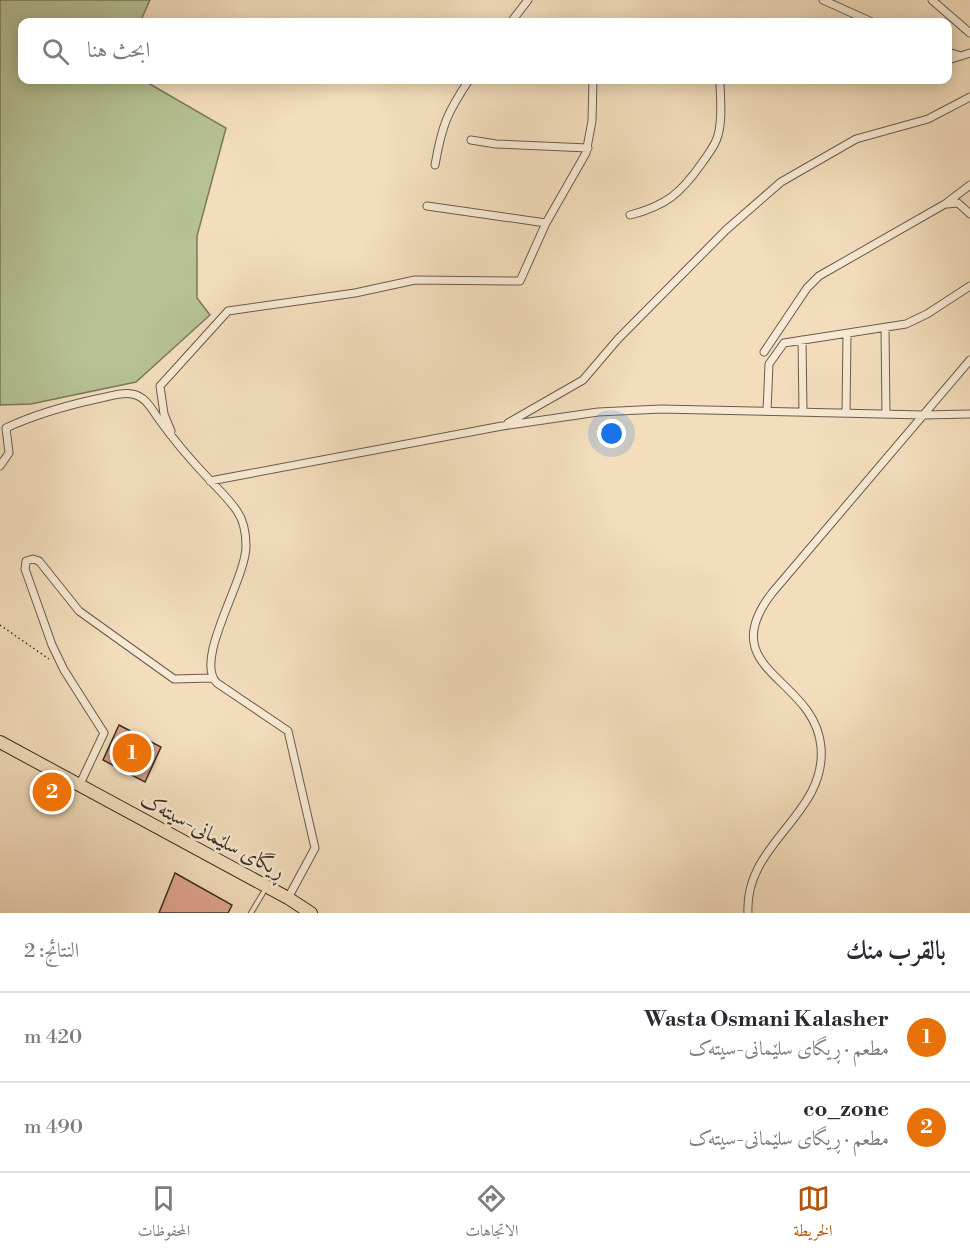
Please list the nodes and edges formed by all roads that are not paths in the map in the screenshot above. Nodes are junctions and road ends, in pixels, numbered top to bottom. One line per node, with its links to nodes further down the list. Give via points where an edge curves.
1 (528, 0): 4 (street)
2 (823, 0): 5 (street)
3 (932, 0): 6 (street)
4 (514, 18)
5 (863, 18)
6 (970, 33)
7 (952, 53): 9 (street)
8 (970, 53): 9 (street)
9 (962, 56): 10 (street)
10 (952, 59)
11 (466, 84): 17 (street, via 448,112)
12 (593, 84): 16 (street)
13 (720, 84): 23 (street, via 719,132 708,154 669,201)
14 (970, 97): 37 (street, via 928,119 856,139 781,182 711,245 583,380)
15 (471, 140): 16 (street)
16 (588, 148): 24 (street)
17 (435, 165)
18 (970, 185): 19 (street)
19 (955, 196): 20 (street); 22 (street)
20 (945, 204): 22 (street, via 958,203); 29 (street, via 819,276)
21 (427, 206): 24 (street)
22 (968, 211)
23 (630, 215)
24 (546, 223): 38 (street, via 520,281 415,280 355,293 228,311 160,386 164,414)
25 (970, 286): 26 (street, via 914,321)
26 (885, 328): 27 (street); 34 (street)
27 (846, 334): 28 (street); 33 (street)
28 (802, 340): 31 (street, via 784,343 769,364); 32 (street)
29 (764, 352)
30 (970, 360): 36 (street)
31 (767, 411): 32 (street); 37 (street, via 598,412)
32 (803, 412): 33 (street)
33 (846, 413): 34 (street)
34 (886, 414): 36 (street)
35 (970, 414): 36 (street)
36 (924, 415): 50 (street, via 772,593 755,619 752,638 757,655 810,712 819,734 821,760 814,789 754,874)
37 (502, 426): 40 (street)
38 (176, 444): 39 (street, via 146,400 133,394 118,394 32,416 6,428 9,453); 40 (street)
39 (0, 466)
40 (210, 481): 41 (street, via 237,511 246,542 242,570 211,655)
41 (212, 678): 44 (street, via 174,679 79,610 36,559 25,562 52,645 104,733); 46 (street, via 288,731 315,848)
42 (0, 742): 44 (main road, ڕیگای سلێمانی-سیتەک)
43 (0, 751): 45 (main road, ڕیگای سلێمانی-سیتەک)
44 (79, 786): 46 (main road, ڕیگای سلێمانی-سیتەک)
45 (263, 893): 47 (lane); 48 (main road, ڕیگای سلێمانی-سیتەک)
46 (288, 898): 49 (main road, ڕیگای سلێمانی-سیتەک)
47 (251, 913)
48 (298, 913)
49 (311, 913)
50 (748, 913)

